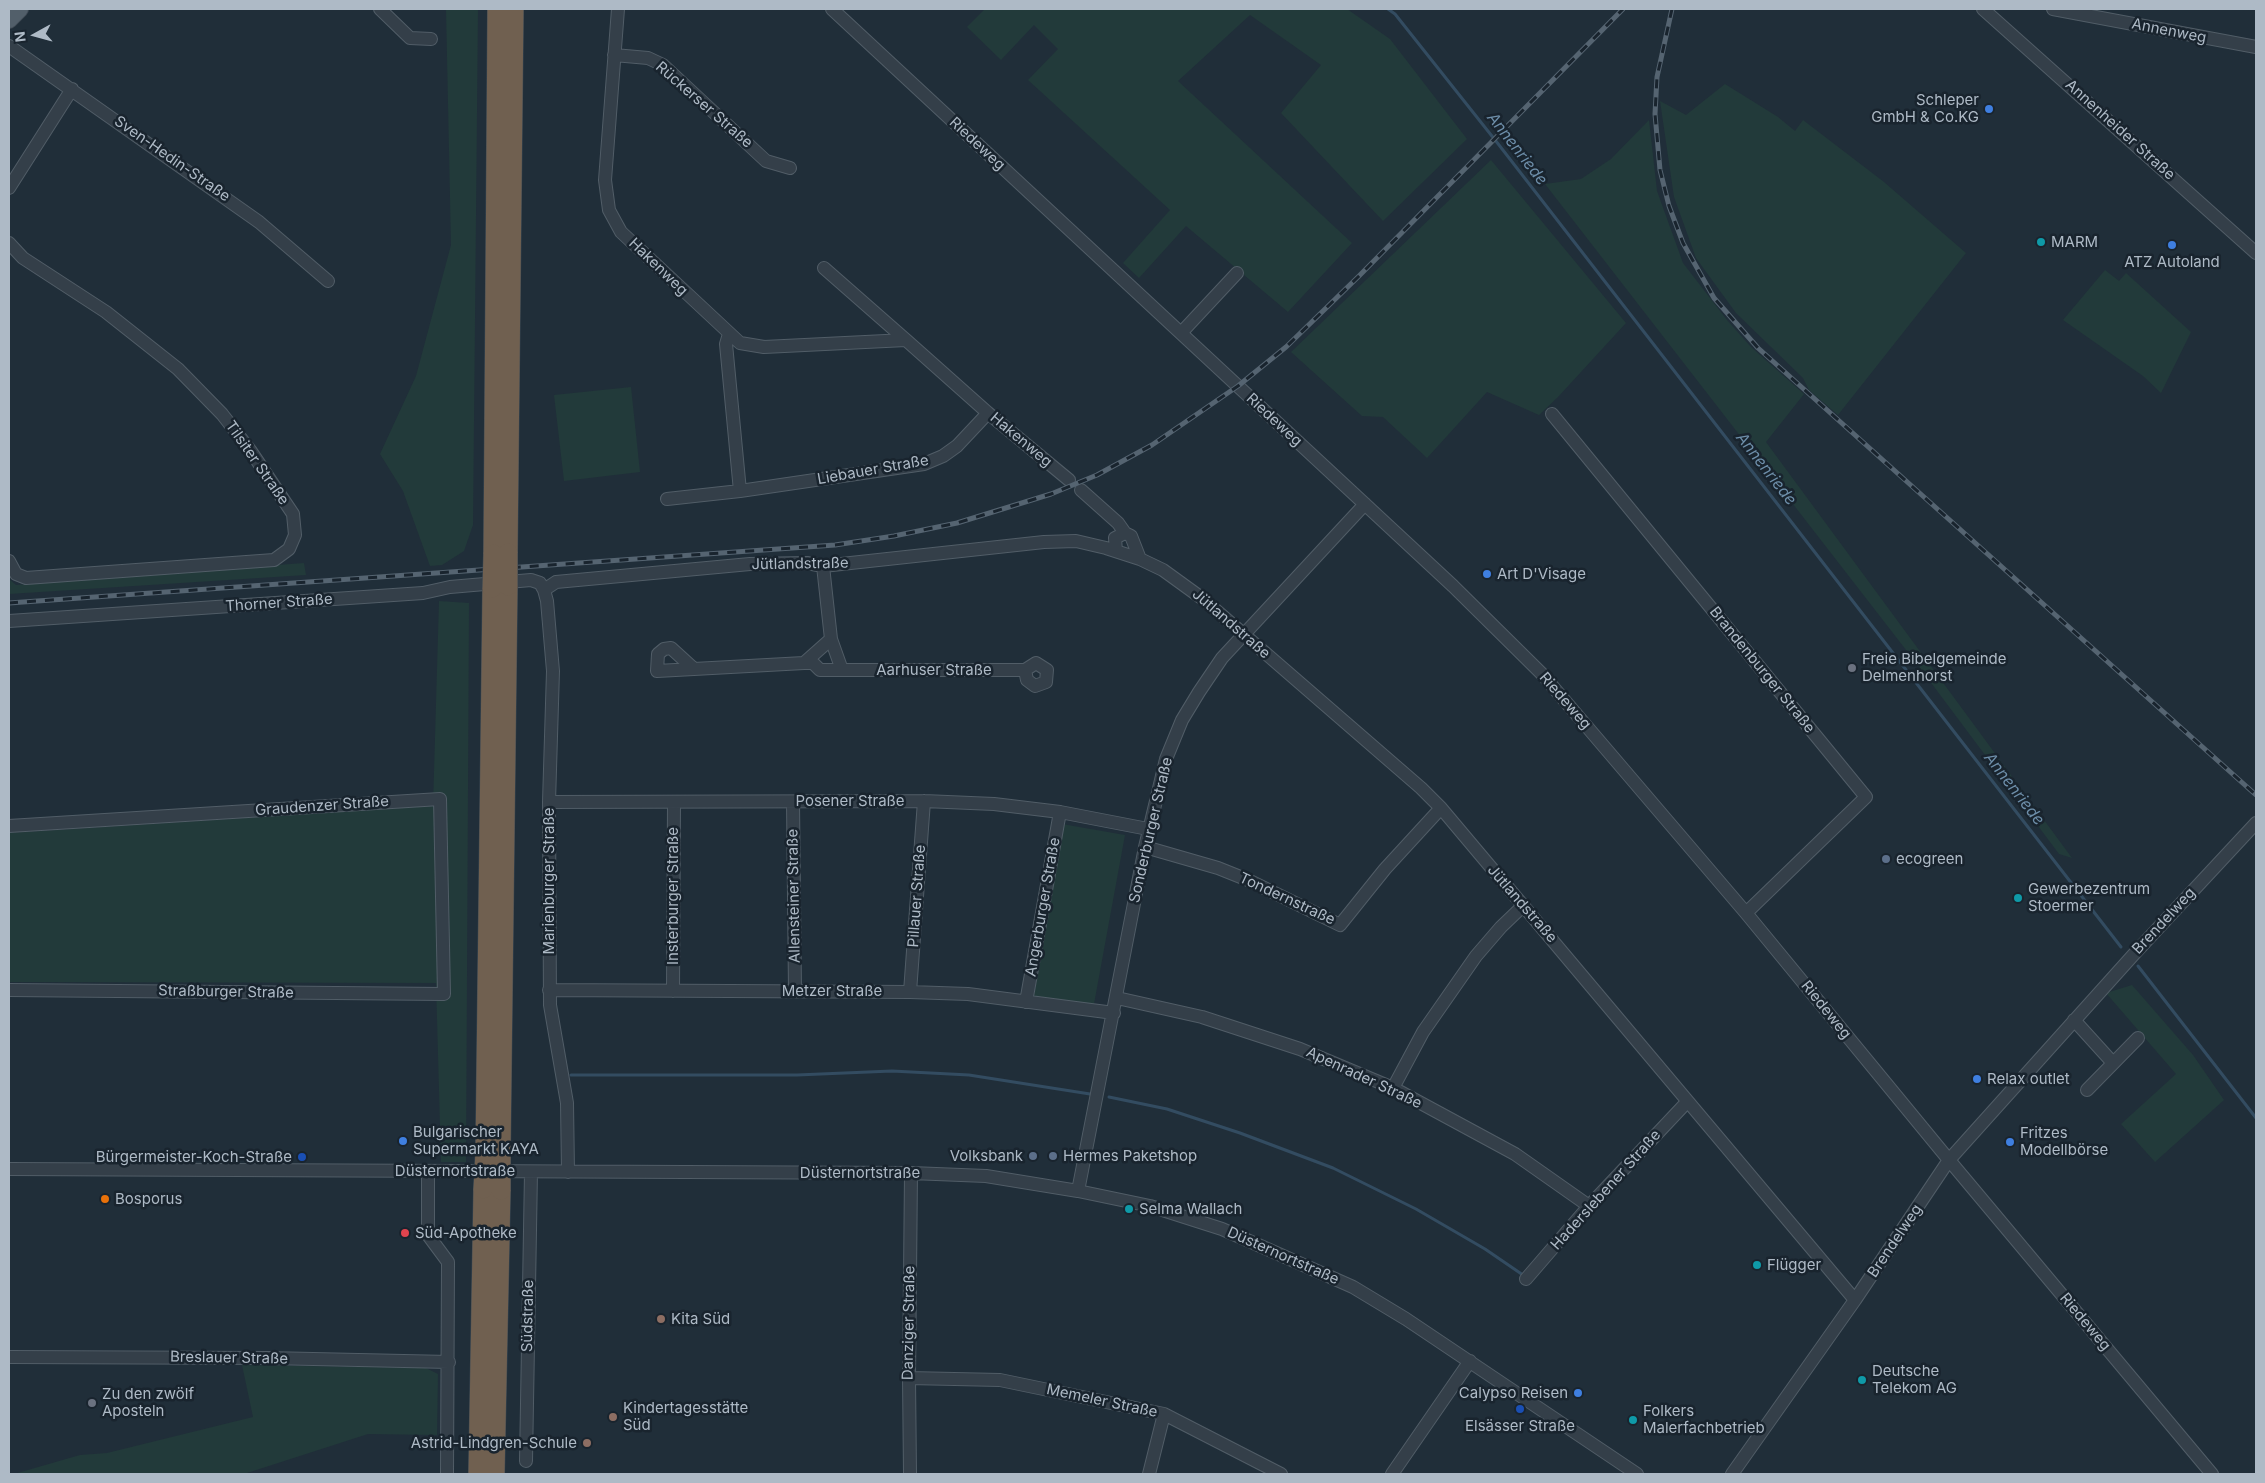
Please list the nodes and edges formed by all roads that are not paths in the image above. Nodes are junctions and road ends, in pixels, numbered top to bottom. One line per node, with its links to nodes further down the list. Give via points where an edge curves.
1 (20, 9): 9 (main road)
2 (380, 9): 10 (street, via 410,38)
3 (497, 9): 34 (highway)
4 (514, 9): 34 (highway)
5 (618, 9): 13 (street, Hakenweg)
6 (832, 9): 22 (street, Riedeweg)
7 (2053, 9): 12 (street, Annenweg)
8 (1988, 10): 18 (street, Annenheider Straße)
9 (9, 20)
10 (431, 39)
11 (9, 46): 14 (street, Sven-Hedin-Straße)
12 (2256, 47)
13 (614, 55): 15 (street, Rückerser Straße, via 648,58 663,65 766,161); 23 (street, Hakenweg, via 605,180 609,210 621,232)
14 (72, 88): 16 (street); 21 (street, Sven-Hedin-Straße, via 259,222)
15 (790, 168)
16 (9, 188)
17 (9, 243): 36 (street, Tilsiter Straße, via 23,258 106,312 178,369 222,414 250,450 293,514 295,535 289,549 274,560 26,578 16,574)
18 (2256, 253)
19 (824, 268): 24 (street, Hakenweg)
20 (1237, 273): 22 (street)
21 (328, 281)
22 (1181, 333): 31 (street, Riedeweg)
23 (728, 334): 24 (street, Hakenweg, via 740,343 764,347); 29 (street, via 726,344)
24 (906, 340): 25 (street, Hakenweg)
25 (988, 413): 27 (street, Hakenweg); 29 (street, Liebauer Straße, via 958,446 924,464)
26 (1552, 414): 57 (street, Brandenburger Straße, via 1866,797)
27 (1069, 480)
28 (1081, 490): 32 (street, via 1118,523)
29 (740, 491): 30 (street, Liebauer Straße)
30 (667, 499)
31 (1365, 504): 40 (street, Sonderburger Straße); 57 (street, Riedeweg, via 1542,674)
32 (1124, 533): 33 (street, via 1115,538); 35 (street, via 1131,536)
33 (1116, 551): 35 (street, Jütlandstraße); 37 (street, Jütlandstraße, via 1076,541 1044,542)
34 (500, 554): 79 (highway, bridge)
35 (1140, 559): 40 (street, Jütlandstraße, via 1183,584)
36 (9, 561)
37 (823, 566): 38 (street, Jütlandstraße, via 807,562 750,564 556,582); 41 (street)
38 (544, 590): 39 (street, Thorner Straße, via 540,583 531,580 450,587 423,593); 47 (street, Marienburger Straße, via 553,671)
39 (9, 621)
40 (1244, 635): 50 (street, Jütlandstraße); 54 (street, Sonderburger Straße, via 1222,658 1182,720 1166,759)
41 (832, 639): 42 (street); 44 (street)
42 (804, 663): 43 (street, Aarhuser Straße); 44 (street, Aarhuser Straße, via 812,662 820,670)
43 (694, 669)
44 (842, 670): 45 (street, Aarhuser Straße)
45 (1026, 670)
46 (924, 801): 49 (street, Posener Straße); 51 (street, Posener Straße, via 994,804); 62 (street, Pillauer Straße)
47 (549, 802): 48 (street, Posener Straße); 59 (street, Marienburger Straße)
48 (674, 802): 49 (street, Posener Straße); 60 (street, Insterburger Straße)
49 (793, 802): 61 (street, Allensteiner Straße)
50 (1441, 808): 55 (street, Tondernstraße, via 1385,869 1340,925 1218,868); 56 (street, Jütlandstraße)
51 (1060, 812): 54 (street, Posener Straße); 65 (street, Angerburger Straße)
52 (2256, 823): 67 (street, Brendelweg)
53 (9, 826): 63 (street, Graudenzer Straße, via 440,799)
54 (1148, 829): 55 (street, Sonderburger Straße)
55 (1144, 847): 64 (street, Sonderburger Straße)
56 (1524, 905): 70 (street, via 1471,964 1423,1032); 72 (street, Jütlandstraße)
57 (1746, 913): 73 (street, Riedeweg)
58 (9, 990): 63 (street, Straßburger Straße)
59 (549, 990): 60 (street, Metzer Straße); 77 (street, Marienburger Straße, via 567,1103)
60 (673, 990): 61 (street, Metzer Straße)
61 (795, 991): 62 (street, Metzer Straße)
62 (910, 992): 65 (street, Metzer Straße, via 968,994)
63 (444, 994)
64 (1117, 998): 66 (street, Sonderburger Straße); 70 (street, Apenrader Straße, via 1202,1018 1300,1049)
65 (1026, 1002): 66 (street, Metzer Straße)
66 (1114, 1013): 80 (street, Sonderburger Straße)
67 (2074, 1020): 69 (street); 73 (street, Brendelweg)
68 (2138, 1038): 69 (street)
69 (2113, 1063): 71 (street)
70 (1393, 1088): 81 (street, Apenrader Straße, via 1515,1154)
71 (2087, 1090)
72 (1687, 1102): 81 (street, Haderslebener Straße); 83 (street, Jütlandstraße)
73 (1949, 1160): 83 (street, Brendelweg); 99 (street, Riedeweg)
74 (9, 1169): 75 (street, Düsternortstraße)
75 (428, 1171): 76 (street, Düsternortstraße); 86 (street, via 428,1235 448,1262)
76 (530, 1172): 77 (street, Düsternortstraße); 89 (street, Südstraße)
77 (568, 1172): 78 (street, Düsternortstraße)
78 (911, 1172): 80 (street, Düsternortstraße, via 986,1176); 87 (street, Danziger Straße)
79 (492, 1190): 91 (highway); 92 (highway)
80 (1078, 1191): 85 (street, Düsternortstraße, via 1150,1206 1222,1229 1353,1287)
81 (1589, 1206): 82 (street, Haderslebener Straße)
82 (1526, 1279)
83 (1855, 1300): 98 (street, Brendelweg)
84 (9, 1357): 86 (street, Breslauer Straße)
85 (1470, 1361): 96 (street); 97 (street, Düsternortstraße)
86 (449, 1362): 90 (street)
87 (908, 1378): 88 (street, Memeler Straße, via 1000,1380); 93 (street, Danziger Straße)
88 (1164, 1414): 94 (street); 95 (street, Memeler Straße)
89 (526, 1461)
90 (448, 1474)
91 (478, 1474)
92 (495, 1474)
93 (910, 1474)
94 (1149, 1474)
95 (1281, 1474)
96 (1392, 1474)
97 (1637, 1474)
98 (1732, 1474)
99 (2212, 1474)

